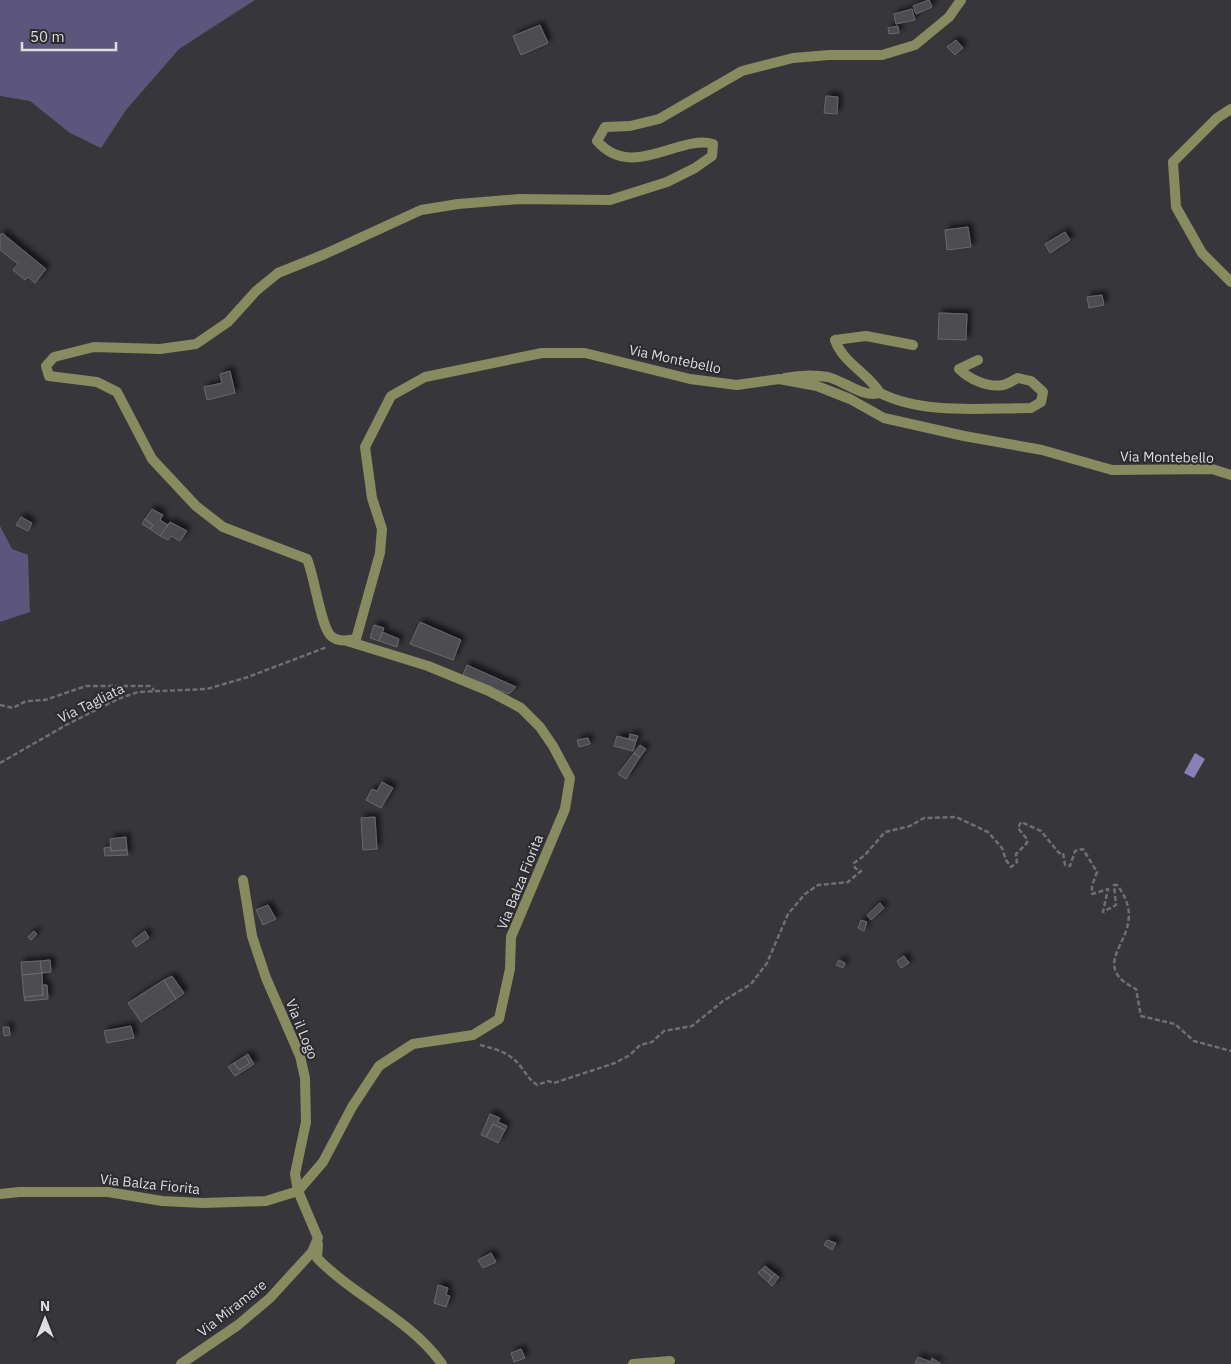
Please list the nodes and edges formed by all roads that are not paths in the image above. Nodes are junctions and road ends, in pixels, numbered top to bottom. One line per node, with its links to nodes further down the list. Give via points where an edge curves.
1 (961, 0): 9 (street, via 949,17 915,45 882,55 829,55 776,62 727,78 659,119 630,126 605,127 597,142 606,152 629,158 664,153 703,141 713,144 712,156 667,182 610,200 519,199 421,210 278,273 228,322 196,344 160,348 94,348 54,358 46,366 49,376 97,382 117,392 152,459 196,506 223,527 307,559 325,627 330,636)
2 (1231, 109): 3 (street, via 1217,118 1174,162 1176,207 1202,253)
3 (1231, 282)
4 (913, 345): 7 (street, via 866,336 835,340 844,356 874,383)
5 (978, 360): 7 (street, via 959,369 971,380 1002,385 1018,378 1031,381 1042,392 1041,402 1031,408 932,407 895,401)
6 (779, 379): 7 (street, via 807,374 830,378 872,395); 8 (street, Via Montebello, via 816,386 850,399 884,418 1042,450 1112,470 1212,469); 9 (street, Via Montebello, via 737,385 690,379 585,353 542,353 425,377 391,396 365,447 372,498 382,528 376,569)
7 (880, 393)
8 (1231, 475)
9 (347, 640): 11 (street, Via Balza Fiorita, via 428,666 521,708 540,727 570,778 566,809 512,937 510,969 499,1019 473,1034 413,1044 380,1066 352,1107 324,1162)
10 (243, 880): 11 (street, Via il Logo, via 252,936 266,978 300,1056 305,1078 306,1122 295,1174)
11 (298, 1191): 12 (street, Via Balza Fiorita, via 266,1201 203,1204 108,1192); 13 (street)
12 (0, 1194)
13 (318, 1238): 15 (street, Via Miramare, via 312,1252 270,1298 238,1325); 16 (street, via 317,1258 330,1273 409,1329)
14 (670, 1361): 17 (street)
15 (181, 1364)
16 (442, 1364)
17 (634, 1364)

